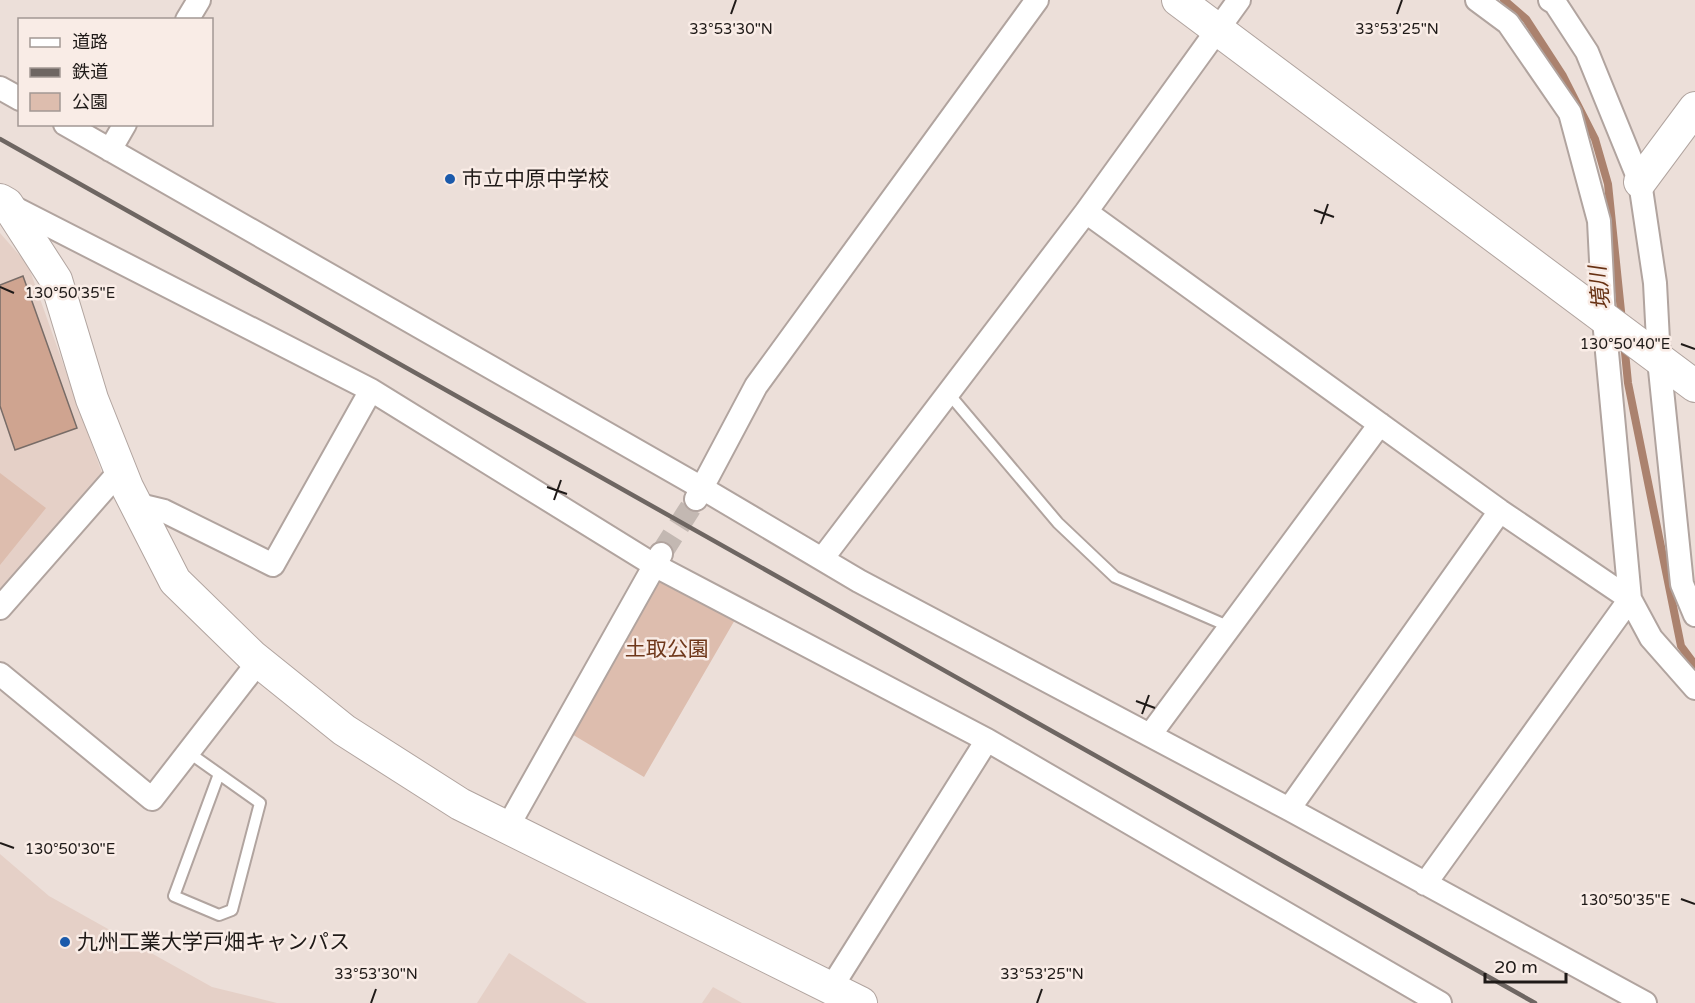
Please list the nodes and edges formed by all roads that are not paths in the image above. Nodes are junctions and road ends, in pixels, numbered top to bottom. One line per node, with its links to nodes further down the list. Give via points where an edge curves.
1 (199, 0): 7 (street)
2 (1037, 0): 25 (street, via 756,386)
3 (1178, 0): 8 (street)
4 (1239, 0): 8 (street)
5 (1477, 0): 18 (street, via 1508,23 1570,112 1599,221)
6 (1550, 0): 15 (street, via 1587,52)
7 (188, 18)
8 (1217, 29): 17 (street); 18 (street)
9 (0, 88): 10 (street)
10 (18, 98)
11 (1695, 108): 15 (street)
12 (68, 126): 14 (street)
13 (124, 126): 14 (street)
14 (110, 150): 25 (street)
15 (1640, 182): 19 (street, via 1654,283)
16 (4, 202): 21 (street); 24 (street, via 56,280 92,399)
17 (1086, 212): 22 (street); 23 (street)
18 (1604, 320): 19 (street); 30 (street)
19 (1653, 355): 20 (street); 32 (street, via 1682,584)
20 (1695, 386)
21 (371, 390): 26 (street, via 273,565 164,511); 29 (street)
22 (949, 394): 28 (street); 33 (lane, via 1058,523 1115,577)
23 (1380, 424): 27 (street); 33 (street)
24 (120, 471): 26 (street); 31 (street)
25 (699, 493): 28 (street)
26 (135, 504): 34 (street, via 175,581)
27 (1500, 511): 30 (street); 41 (street)
28 (822, 559): 37 (street)
29 (658, 560): 38 (street); 42 (street)
30 (1630, 599): 36 (street, via 1651,638); 43 (street)
31 (0, 608)
32 (1695, 615)
33 (1230, 627): 37 (street)
34 (259, 661): 39 (street); 42 (street, via 344,730 460,804)
35 (0, 674): 39 (street, via 152,799)
36 (1695, 688)
37 (1150, 735): 41 (street)
38 (987, 740): 44 (street); 46 (street)
39 (188, 752): 40 (lane)
40 (219, 774): 40 (lane, via 260,803 232,910 219,915 174,896)
41 (1289, 809): 43 (street)
42 (507, 828): 44 (street)
43 (1425, 884): 47 (street)
44 (831, 988): 45 (street)
45 (861, 1003)
46 (1440, 1003)
47 (1645, 1003)

